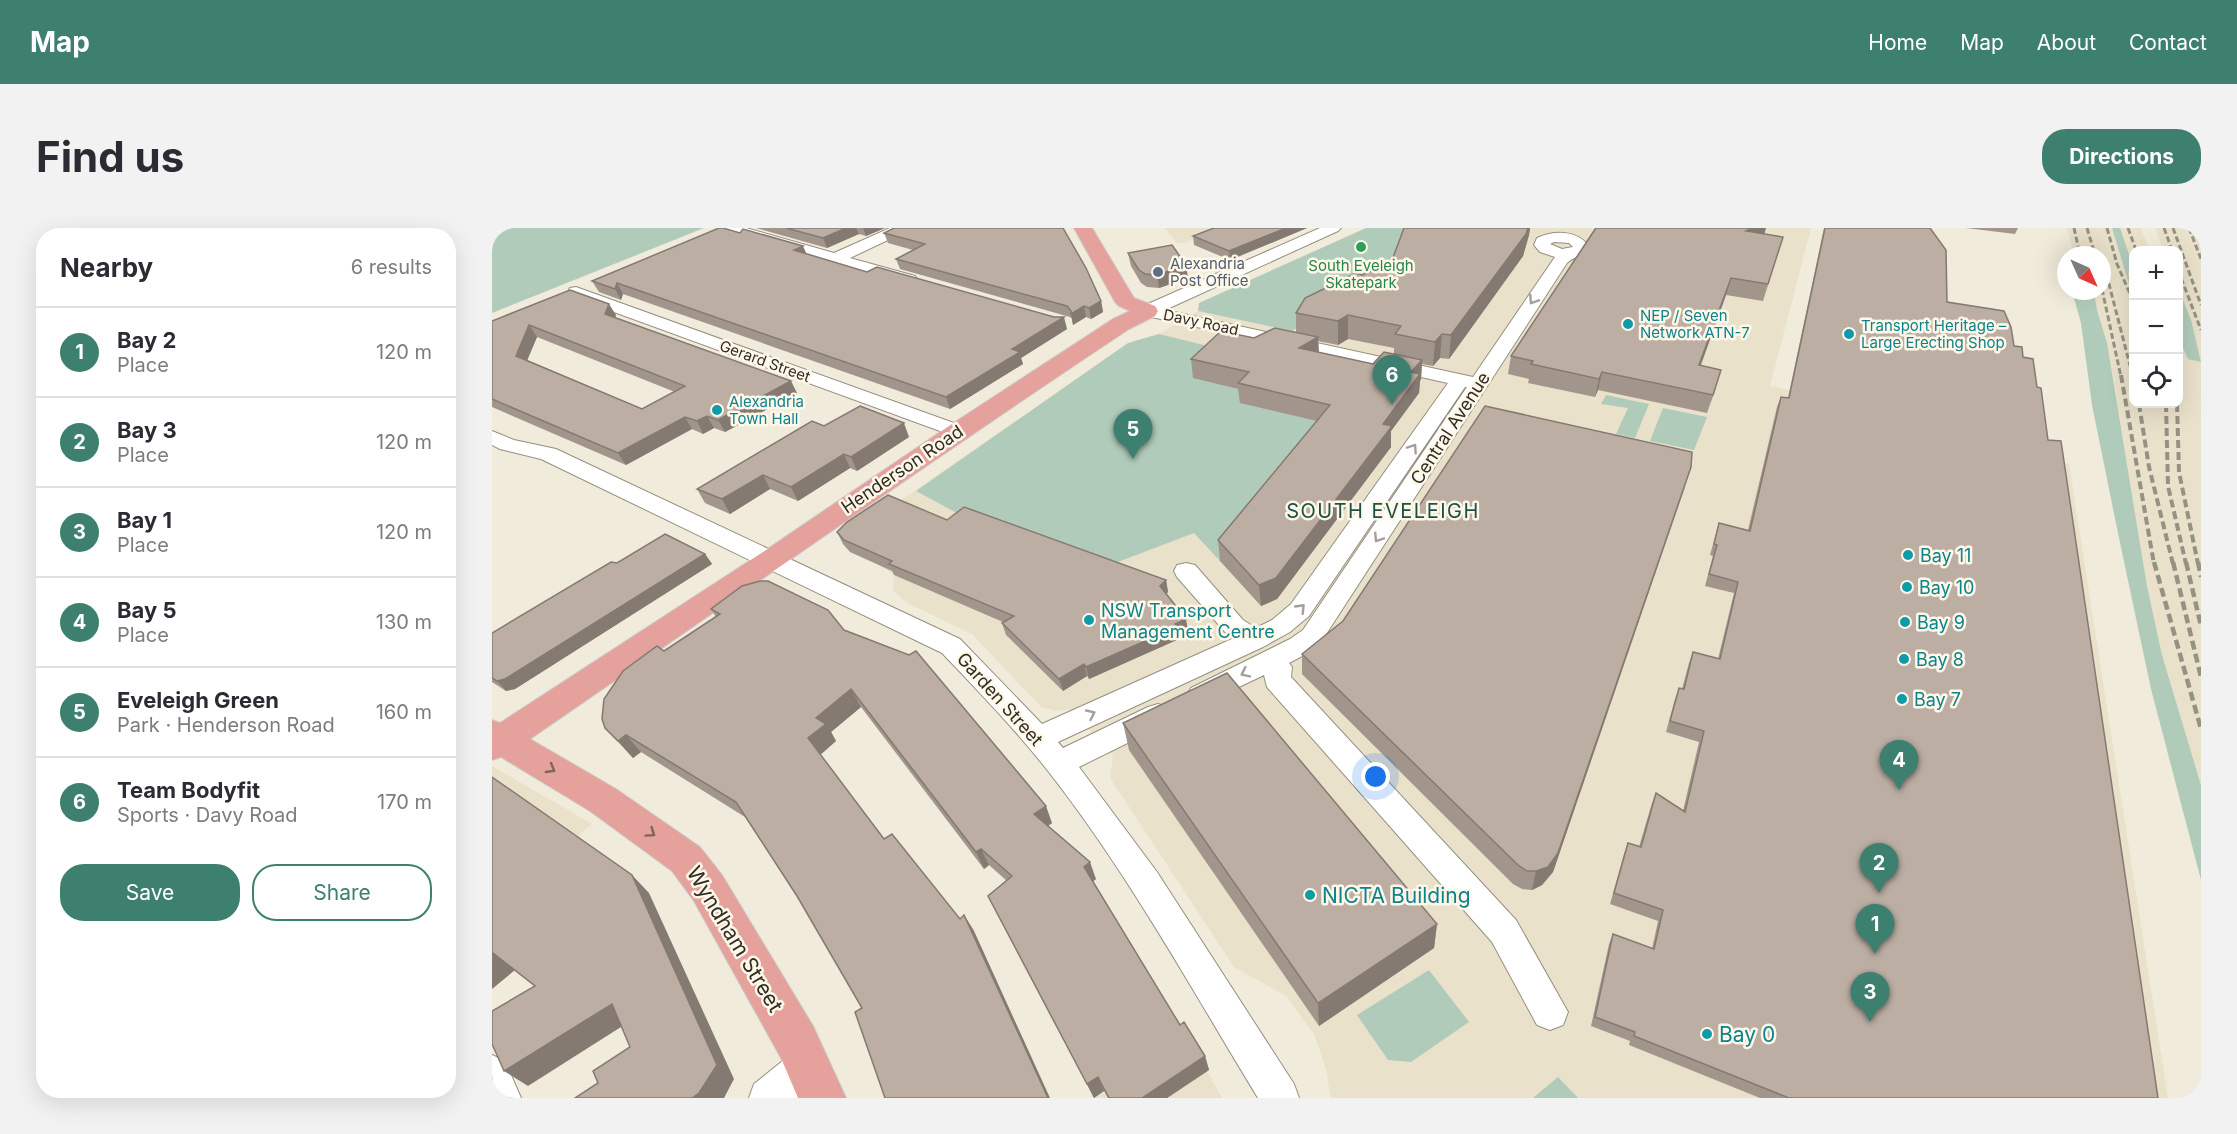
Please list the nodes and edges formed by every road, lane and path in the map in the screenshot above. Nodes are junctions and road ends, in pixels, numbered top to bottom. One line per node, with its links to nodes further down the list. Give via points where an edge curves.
1 (902, 228): 5 (street)
2 (1083, 228): 8 (main road, via 1126,302)
3 (1333, 228): 8 (street, Henderson Road)
4 (723, 230): 5 (street)
5 (836, 259): 7 (street)
6 (594, 282): 10 (street, Gerard Street, via 567,293)
7 (927, 284)
8 (1147, 311): 9 (street, Davy Road); 10 (main road, Henderson Road)
9 (1466, 387): 9 (street, Central Avenue, one-way to 9, via 1549,251 1542,241 1566,237 1580,243 1579,250 1561,260); 15 (street, Central Avenue, one-way to 15, via 1312,636); 16 (street, Central Avenue, one-way to 9, via 1281,626 1300,610)
10 (958, 431): 12 (main road, Henderson Road)
11 (492, 437): 12 (street, Garden Street, via 507,445 548,454)
12 (772, 559): 16 (street, Garden Street, via 951,646); 17 (main road, Henderson Road)
13 (1186, 571): 14 (street, via 1234,626)
14 (1250, 636)
15 (1272, 660): 18 (street, Central Avenue, one-way to 18); 19 (street, via 1278,667 1277,680 1504,931)
16 (1038, 739): 18 (street, Garden Street)
17 (495, 740): 21 (main road, Wyndham Street, one-way to 21, via 603,800 686,859 708,888)
18 (1059, 764): 22 (street, Garden Street, via 1145,882)
19 (1550, 1012)
20 (492, 1074): 23 (street)
21 (815, 1081): 24 (street)
22 (1276, 1090)
23 (502, 1098)
24 (768, 1098)

